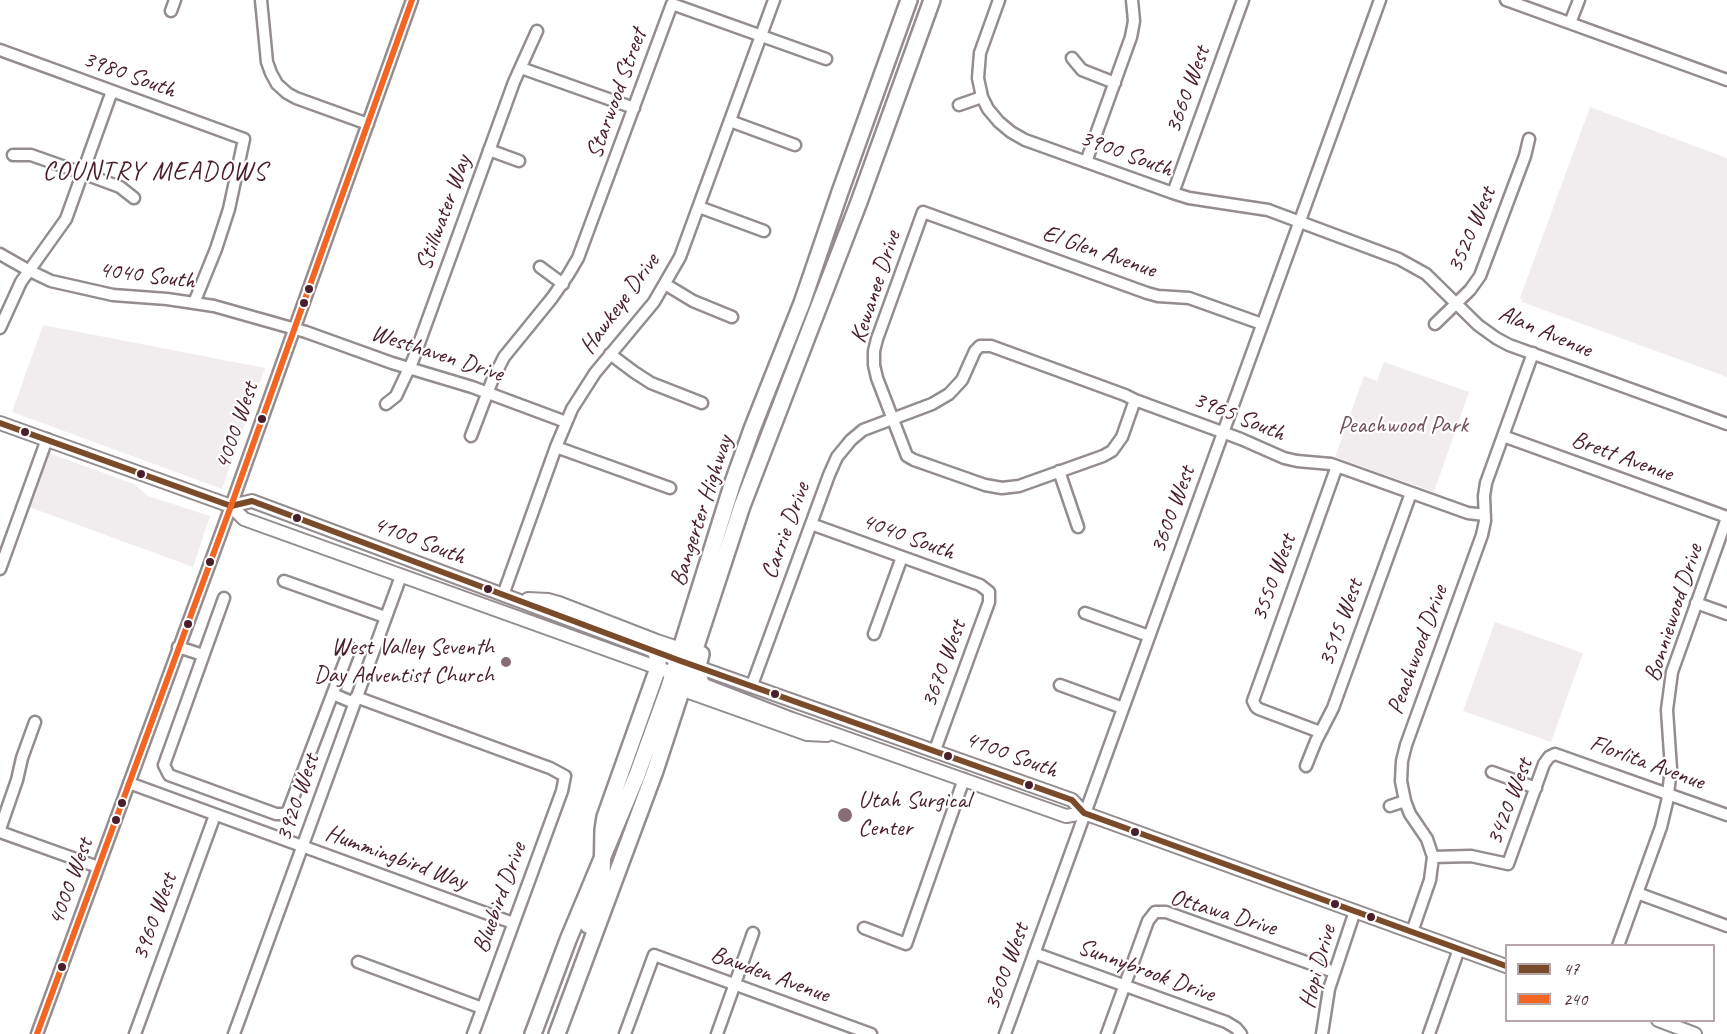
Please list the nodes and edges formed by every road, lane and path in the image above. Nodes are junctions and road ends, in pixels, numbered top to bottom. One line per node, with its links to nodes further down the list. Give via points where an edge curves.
1 (261, 0): 26 (street, via 267,62 277,84 296,98)
2 (412, 0): 26 (street, 4000 West)
3 (774, 0): 14 (street, Hawkeye Drive)
4 (909, 0): 46 (highway, Bangerter Highway)
5 (932, 0): 71 (highway, Bangerter Highway, via 855,213)
6 (999, 0): 22 (street, via 979,61)
7 (1132, 0): 20 (street, via 1133,29)
8 (1243, 0): 34 (street, 3660 West)
9 (1380, 0): 38 (street, 3600 West)
10 (1506, 0): 12 (street)
11 (1579, 0): 12 (street)
12 (1570, 23): 19 (street)
13 (537, 31): 18 (street, Stillwater Way)
14 (761, 36): 17 (street); 24 (street, Starwood Street, via 672,4); 25 (street, Hawkeye Drive)
15 (0, 50): 21 (street, 3980 South)
16 (1072, 58): 20 (street, via 1082,70)
17 (826, 59)
18 (521, 68): 24 (street); 29 (street, Stillwater Way)
19 (1727, 80)
20 (1114, 83): 32 (street)
21 (112, 91): 33 (street); 45 (street, 3980 South, via 244,139 224,225)
22 (982, 97): 23 (street); 32 (street, 3900 South, via 993,116 1011,132)
23 (959, 105)
24 (634, 108): 43 (street, Starwood Street, via 583,249)
25 (730, 122): 28 (street); 36 (street, Hawkeye Drive)
26 (368, 124): 52 (street, 4000 West)
27 (1529, 139): 47 (street, 3520 West, via 1482,272)
28 (795, 145)
29 (489, 150): 31 (street); 56 (street, Stillwater Way)
30 (13, 155): 33 (street, via 32,155)
31 (519, 161)
32 (1086, 162): 34 (street, 3900 South)
33 (82, 173): 35 (street, via 120,187); 42 (street, via 66,219)
34 (1173, 193): 38 (street, 3900 South, via 1262,209)
35 (134, 198)
36 (699, 207): 39 (street); 44 (street, Hawkeye Drive, via 684,249)
37 (923, 212): 49 (street, El Glen Avenue, via 1147,293 1188,298); 61 (street, Kewanee Drive, via 874,351 877,378)
38 (1299, 222): 47 (street, Alan Avenue, via 1408,263); 49 (street, 3600 West)
39 (764, 231)
40 (0, 254): 42 (street, 4040 South)
41 (540, 267): 43 (street)
42 (28, 270): 45 (street, 4040 South, via 51,281 113,295); 51 (street)
43 (563, 284): 57 (street, Starwood Street, via 508,350)
44 (665, 284): 48 (street); 55 (street, Hawkeye Drive)
45 (194, 303): 52 (street, 4040 South)
46 (802, 303): 71 (highway, via 803,319 755,448); 100 (highway, Bangerter Highway, via 737,471)
47 (1456, 303): 50 (street, 3520 West); 54 (street, Alan Avenue, via 1489,334)
48 (732, 317)
49 (1262, 324): 65 (street, 3600 West)
50 (1435, 324)
51 (0, 328)
52 (294, 329): 56 (street, Westhaven Drive); 75 (street, 4000 West)
53 (980, 346): 58 (street, 3965 South, via 991,346); 61 (street, Carrie Drive, via 962,380 949,393 932,404)
54 (1533, 353): 64 (street, Alan Avenue); 67 (street, Peachwood Drive)
55 (610, 354): 59 (street, via 651,383); 62 (street, Hawkeye Drive, via 583,390)
56 (409, 368): 57 (street, Westhaven Drive); 60 (street, Stillwater Way, via 396,396)
57 (487, 393): 62 (street, Westhaven Drive); 66 (street, Starwood Street)
58 (1135, 400): 65 (street, 3965 South); 72 (street, Kewanee Drive, via 1116,448)
59 (702, 403)
60 (386, 404)
61 (892, 418): 72 (street, Kewanee Drive, via 909,457 979,483 1014,487); 78 (street, Carrie Drive, via 864,430 841,451)
62 (566, 422): 69 (street, Hawkeye Drive)
63 (0, 423): 68 (main road, 4100 South)
64 (1727, 424)
65 (1223, 432): 70 (street, 3965 South, via 1288,459); 94 (street, 3600 West)
66 (471, 436)
67 (1503, 436): 76 (street, Peachwood Drive, via 1486,483); 77 (street, Brett Avenue)
68 (47, 439): 75 (main road, 4100 South); 82 (street)
69 (556, 447): 73 (street); 86 (street, Hawkeye Drive)
70 (1337, 466): 74 (street, 3965 South); 108 (street, 3550 West, via 1254,694 1254,704 1262,711)
71 (755, 470): 100 (highway, Bangerter Highway, via 698,639); 100 (highway, via 749,514 700,655)
72 (1059, 471): 79 (street)
73 (670, 488)
74 (1411, 493): 76 (street, 3965 South, via 1471,514); 108 (street, 3515 West, via 1333,708)
75 (231, 506): 80 (main road, 4100 South, via 244,519); 86 (main road, 4100 South, via 252,501); 95 (street, 4000 West)
76 (1485, 515): 119 (street, Peachwood Drive, via 1482,535 1403,755 1401,781)
77 (1727, 517): 89 (street, Bonniewood Drive)
78 (811, 524): 81 (street, 4040 South); 102 (street, Carrie Drive)
79 (1078, 527)
80 (324, 548): 83 (main road, 4100 South); 88 (main road, via 350,549 488,598)
81 (902, 557): 85 (street, 4040 South, via 980,585); 93 (street)
82 (0, 569)
83 (401, 576): 92 (street, 3920 West); 99 (main road, 4100 South)
84 (284, 581): 92 (street)
85 (989, 592): 110 (street, 3670 West, via 989,602)
86 (503, 595): 88 (main road, 4100 South)
87 (224, 598): 98 (street)
88 (518, 600): 97 (main road, 4100 South); 100 (main road, via 537,598 559,603 657,641)
89 (1696, 603): 91 (street); 118 (street, Bonniewood Drive, via 1675,661 1669,691)
90 (1085, 613): 94 (street)
91 (1727, 614)
92 (385, 617): 105 (street, 3920 West)
93 (874, 634)
94 (1149, 636): 106 (street, 3600 West)
95 (178, 647): 98 (street); 116 (street, 4000 West)
96 (350, 648): 104 (street)
97 (655, 651): 99 (highway); 100 (main road, 4100 South)
98 (203, 655): 104 (street, via 164,765 166,770 169,775 276,814 288,811)
99 (658, 668): 100 (main road, 4100 South); 126 (highway, via 605,817)
100 (682, 671): 101 (highway, via 698,675); 102 (main road, 4100 South); 109 (main road, via 807,734); 126 (highway, Bangerter Highway); 152 (highway, Bangerter Highway, via 655,771)
101 (702, 683): 109 (main road, 4100 South)
102 (752, 685): 110 (main road, 4100 South)
103 (1060, 685): 106 (street)
104 (333, 694): 105 (street)
105 (355, 700): 125 (street, 3920 West); 131 (street, Bluebird Drive, via 565,776)
106 (1123, 708): 121 (street, 3600 West)
107 (35, 722): 124 (street)
108 (1320, 732): 112 (street, 3515 West)
109 (838, 734): 113 (main road, via 861,733 964,769); 115 (main road, 4100 South)
110 (935, 750): 113 (main road, 4100 South)
111 (1551, 755): 117 (street, 3420 West); 118 (street, Florlita Avenue)
112 (1306, 766)
113 (993, 771): 121 (main road, 4100 South, via 1072,800)
114 (1492, 772): 117 (street)
115 (964, 779): 121 (main road, 4100 South, via 1066,816); 133 (street, via 906,944)
116 (129, 783): 122 (street, Hummingbird Way); 128 (street, 4000 West)
117 (1536, 788): 127 (street, 3420 West, via 1508,864 1471,856)
118 (1669, 794): 123 (street, Florlita Avenue); 129 (street, Bonniewood Drive)
119 (1405, 801): 120 (street); 127 (street, Peachwood Drive)
120 (1390, 806)
121 (1084, 813): 130 (main road); 138 (street, 3600 West)
122 (215, 815): 125 (street, Hummingbird Way); 148 (street, 3960 West)
123 (1727, 815)
124 (0, 830): 128 (street)
125 (302, 846): 131 (street, Hummingbird Way); 149 (street, 3920 West)
126 (603, 855): 151 (highway, Bangerter Highway); 152 (highway, via 599,893 561,998)
127 (1433, 857): 134 (street, via 1430,880)
128 (98, 867): 147 (street, 4000 West)
129 (1637, 892): 132 (street); 136 (street, Bonniewood Drive)
130 (1355, 911): 134 (main road); 141 (street, Hopi Drive)
131 (513, 923): 144 (street, Bluebird Drive)
132 (1727, 926)
133 (864, 928)
134 (1412, 932): 137 (main road)
135 (753, 933): 142 (street)
136 (1618, 944)
137 (1459, 949): 140 (main road); 160 (street)
138 (1034, 953): 143 (street, Sunnybrook Drive); 156 (street, 3600 West)
139 (358, 962): 144 (street)
140 (1505, 966)
141 (1334, 972): 143 (street, Ottawa Drive, via 1158,911 1150,918); 159 (street, Hopi Drive)
142 (735, 984): 153 (street, Bawden Avenue, via 654,955); 154 (street); 155 (street, Bawden Avenue)
143 (1125, 986): 157 (street, Ottawa Drive); 158 (street, Sunnybrook Drive, via 1229,1024)
144 (482, 1008): 150 (street, Bluebird Drive)
145 (1662, 1022): 146 (main road)
146 (1687, 1033)
147 (38, 1034)
148 (135, 1034)
149 (234, 1034)
150 (473, 1034)
151 (533, 1034)
152 (557, 1034)
153 (625, 1034)
154 (717, 1034)
155 (871, 1034)
156 (1005, 1034)
157 (1107, 1034)
158 (1241, 1034)
159 (1322, 1034)
160 (1429, 1034)

